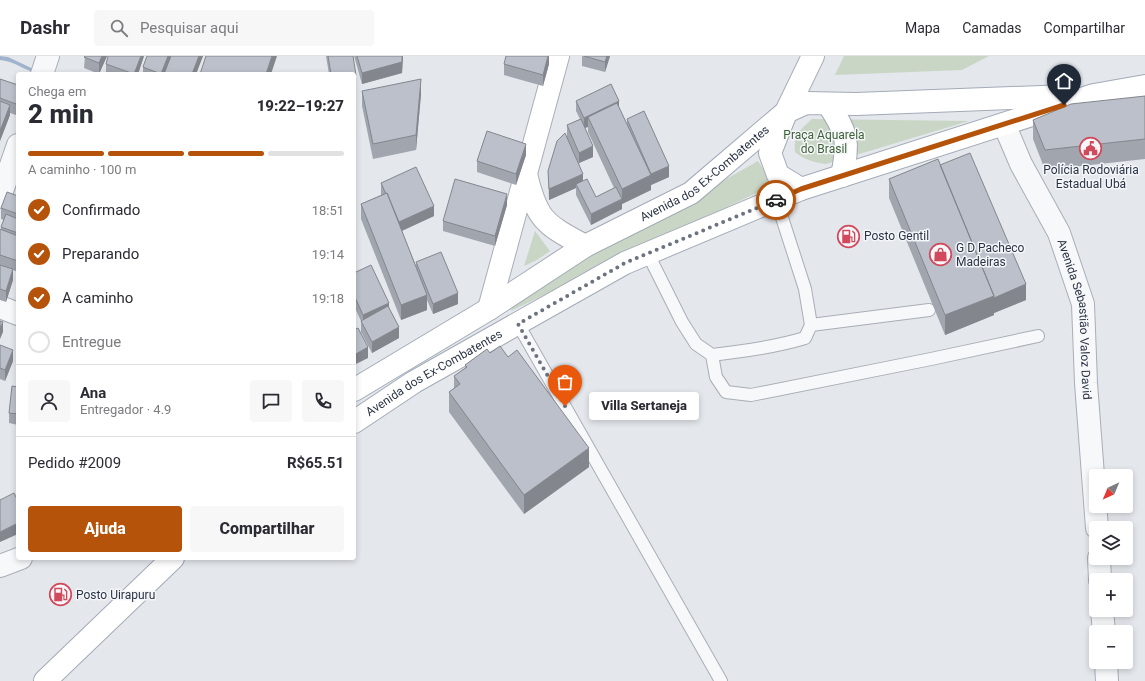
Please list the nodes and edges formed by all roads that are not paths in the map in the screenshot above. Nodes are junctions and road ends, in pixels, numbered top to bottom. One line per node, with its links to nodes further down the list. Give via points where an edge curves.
1 (558, 56): 9 (main road)
2 (813, 56): 6 (main road)
3 (1145, 86): 4 (main road, Avenida dos Ex-Combatentes)
4 (1094, 95): 5 (main road, Avenida dos Ex-Combatentes); 7 (main road, Avenida dos Ex-Combatentes)
5 (828, 104): 6 (main road, Avenida dos Ex-Combatentes, via 806,103); 10 (main road, via 843,126 847,150)
6 (786, 112): 11 (main road, via 770,153 778,175); 14 (main road, Avenida dos Ex-Combatentes, via 691,193)
7 (1004, 124): 10 (main road, Avenida dos Ex-Combatentes); 27 (street, Avenida Sebastião Valoz David, via 1021,164 1059,233 1083,304)
8 (16, 154): 12 (street)
9 (526, 174): 14 (main road, via 531,197 540,216 556,230); 17 (main road)
10 (842, 176): 11 (main road, Avenida dos Ex-Combatentes)
11 (801, 189): 13 (main road, Avenida dos Ex-Combatentes)
12 (6, 198)
13 (776, 199): 15 (main road, Avenida dos Ex-Combatentes); 21 (lane, via 805,289)
14 (585, 246): 17 (main road, Avenida dos Ex-Combatentes)
15 (648, 254): 20 (main road, Avenida dos Ex-Combatentes, via 625,263); 23 (lane, via 689,333 696,344)
16 (0, 307): 19 (street)
17 (489, 309): 24 (main road, via 476,330); 25 (main road, Avenida dos Ex-Combatentes)
18 (929, 310): 21 (lane)
19 (16, 313)
20 (518, 324): 24 (main road, Avenida dos Ex-Combatentes); 32 (lane)
21 (811, 325): 23 (lane, via 805,338)
22 (1038, 336): 23 (lane, via 750,395 726,392 716,377)
23 (712, 355)
24 (414, 382): 26 (main road, Avenida dos Ex-Combatentes)
25 (356, 389)
26 (356, 421)
27 (1096, 521)
28 (16, 560): 30 (street)
29 (166, 562): 31 (main road)
30 (0, 566)
31 (45, 681)
32 (721, 681)

